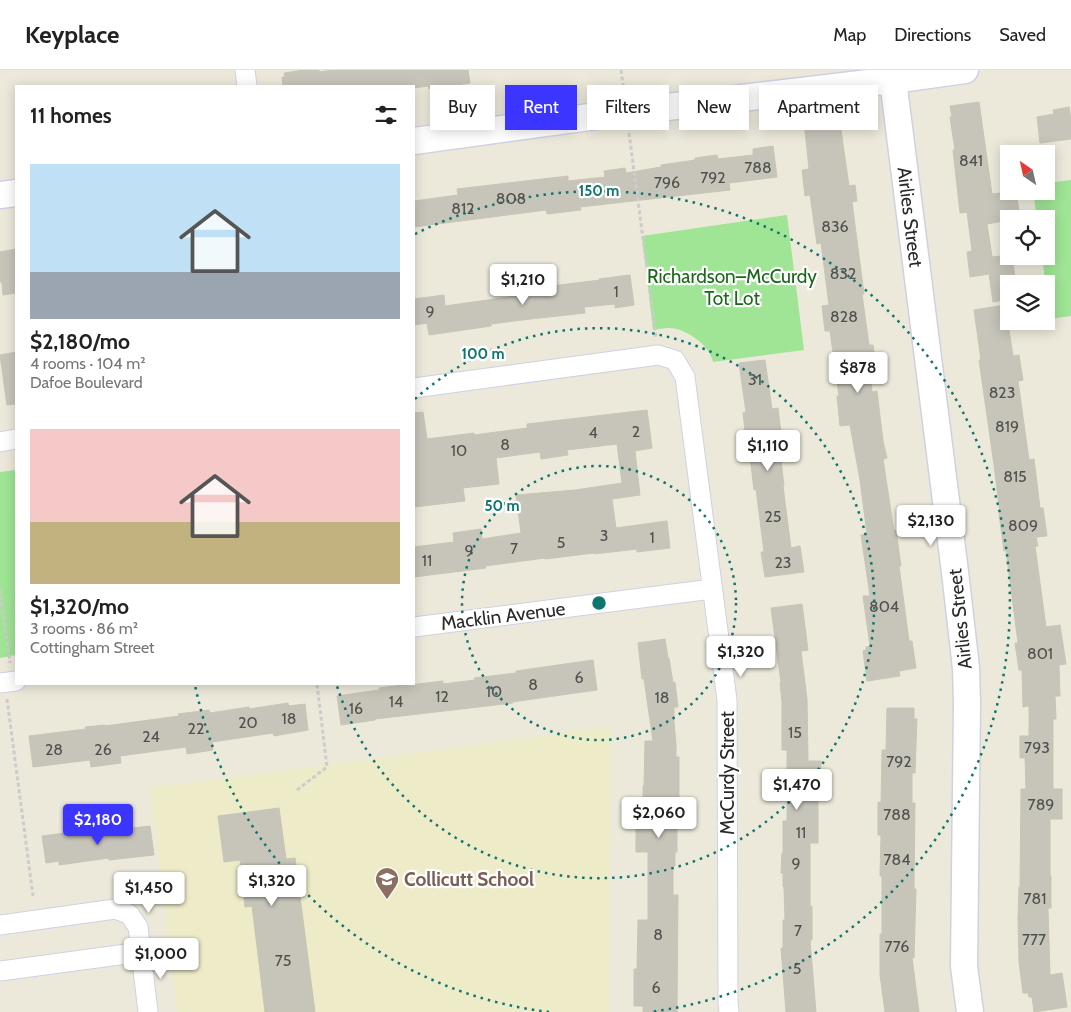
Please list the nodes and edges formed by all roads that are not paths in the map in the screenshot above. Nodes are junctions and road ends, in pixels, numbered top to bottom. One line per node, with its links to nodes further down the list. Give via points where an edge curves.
1 (245, 70): 4 (street)
2 (965, 70): 3 (street)
3 (893, 80): 5 (street); 18 (street, Airlies Street, via 966,668 964,966)
4 (247, 85)
5 (415, 141)
6 (15, 193): 7 (street)
7 (0, 195)
8 (415, 388): 11 (street, McCurdy Street, via 666,357 684,377)
9 (15, 440): 10 (street)
10 (0, 442)
11 (712, 589): 12 (street, Macklin Avenue); 17 (street, McCurdy Street, via 727,700)
12 (415, 627)
13 (0, 925): 14 (street, via 115,909 129,914 138,928)
14 (141, 952): 15 (street); 16 (street)
15 (0, 971)
16 (148, 1012)
17 (729, 1012)
18 (970, 1012)

